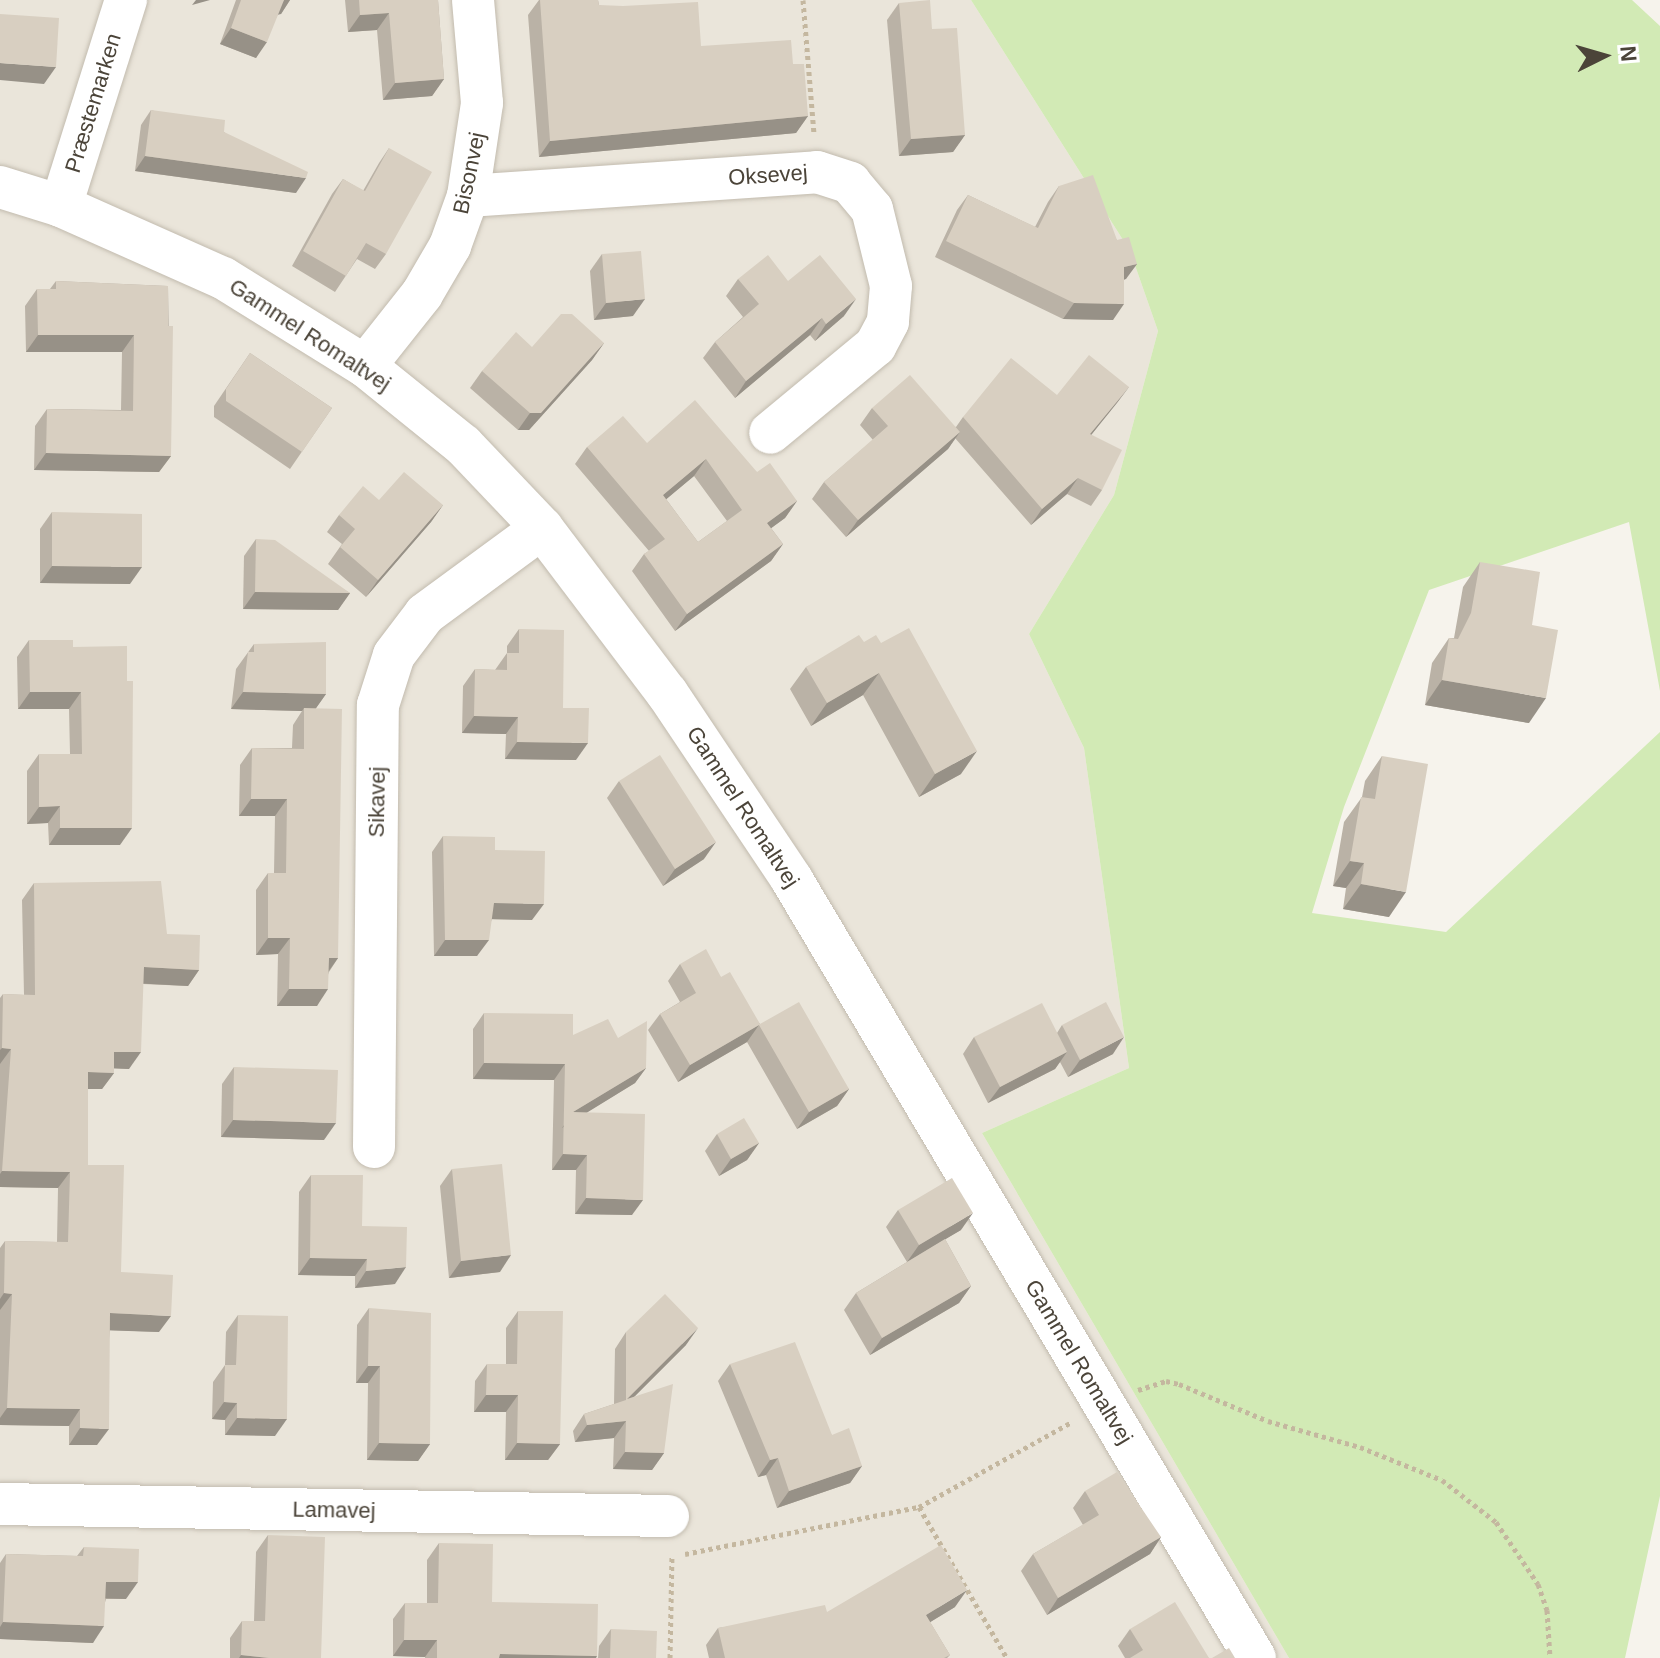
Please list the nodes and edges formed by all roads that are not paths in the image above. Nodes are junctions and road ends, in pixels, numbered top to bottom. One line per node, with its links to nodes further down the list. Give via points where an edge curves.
1 (126, 0): 5 (street, Præstemarken)
2 (473, 0): 4 (street, Bisonvej, via 482,103)
3 (0, 187): 5 (street, Gammel Romaltvej)
4 (468, 196): 6 (street, Bisonvej, via 450,246 422,294); 7 (street, Oksevej, via 817,172 850,183 872,209 891,286 888,322 875,346)
5 (61, 206): 6 (street, Gammel Romaltvej, via 223,278)
6 (365, 366): 8 (street, Gammel Romaltvej, via 463,445)
7 (770, 433)
8 (542, 528): 9 (street, Sikavej, via 425,614 394,655 378,705); 12 (street, Gammel Romaltvej, via 667,693 792,880)
9 (374, 1147)
10 (0, 1504): 11 (street, Lamavej)
11 (670, 1536)
12 (1255, 1658)

